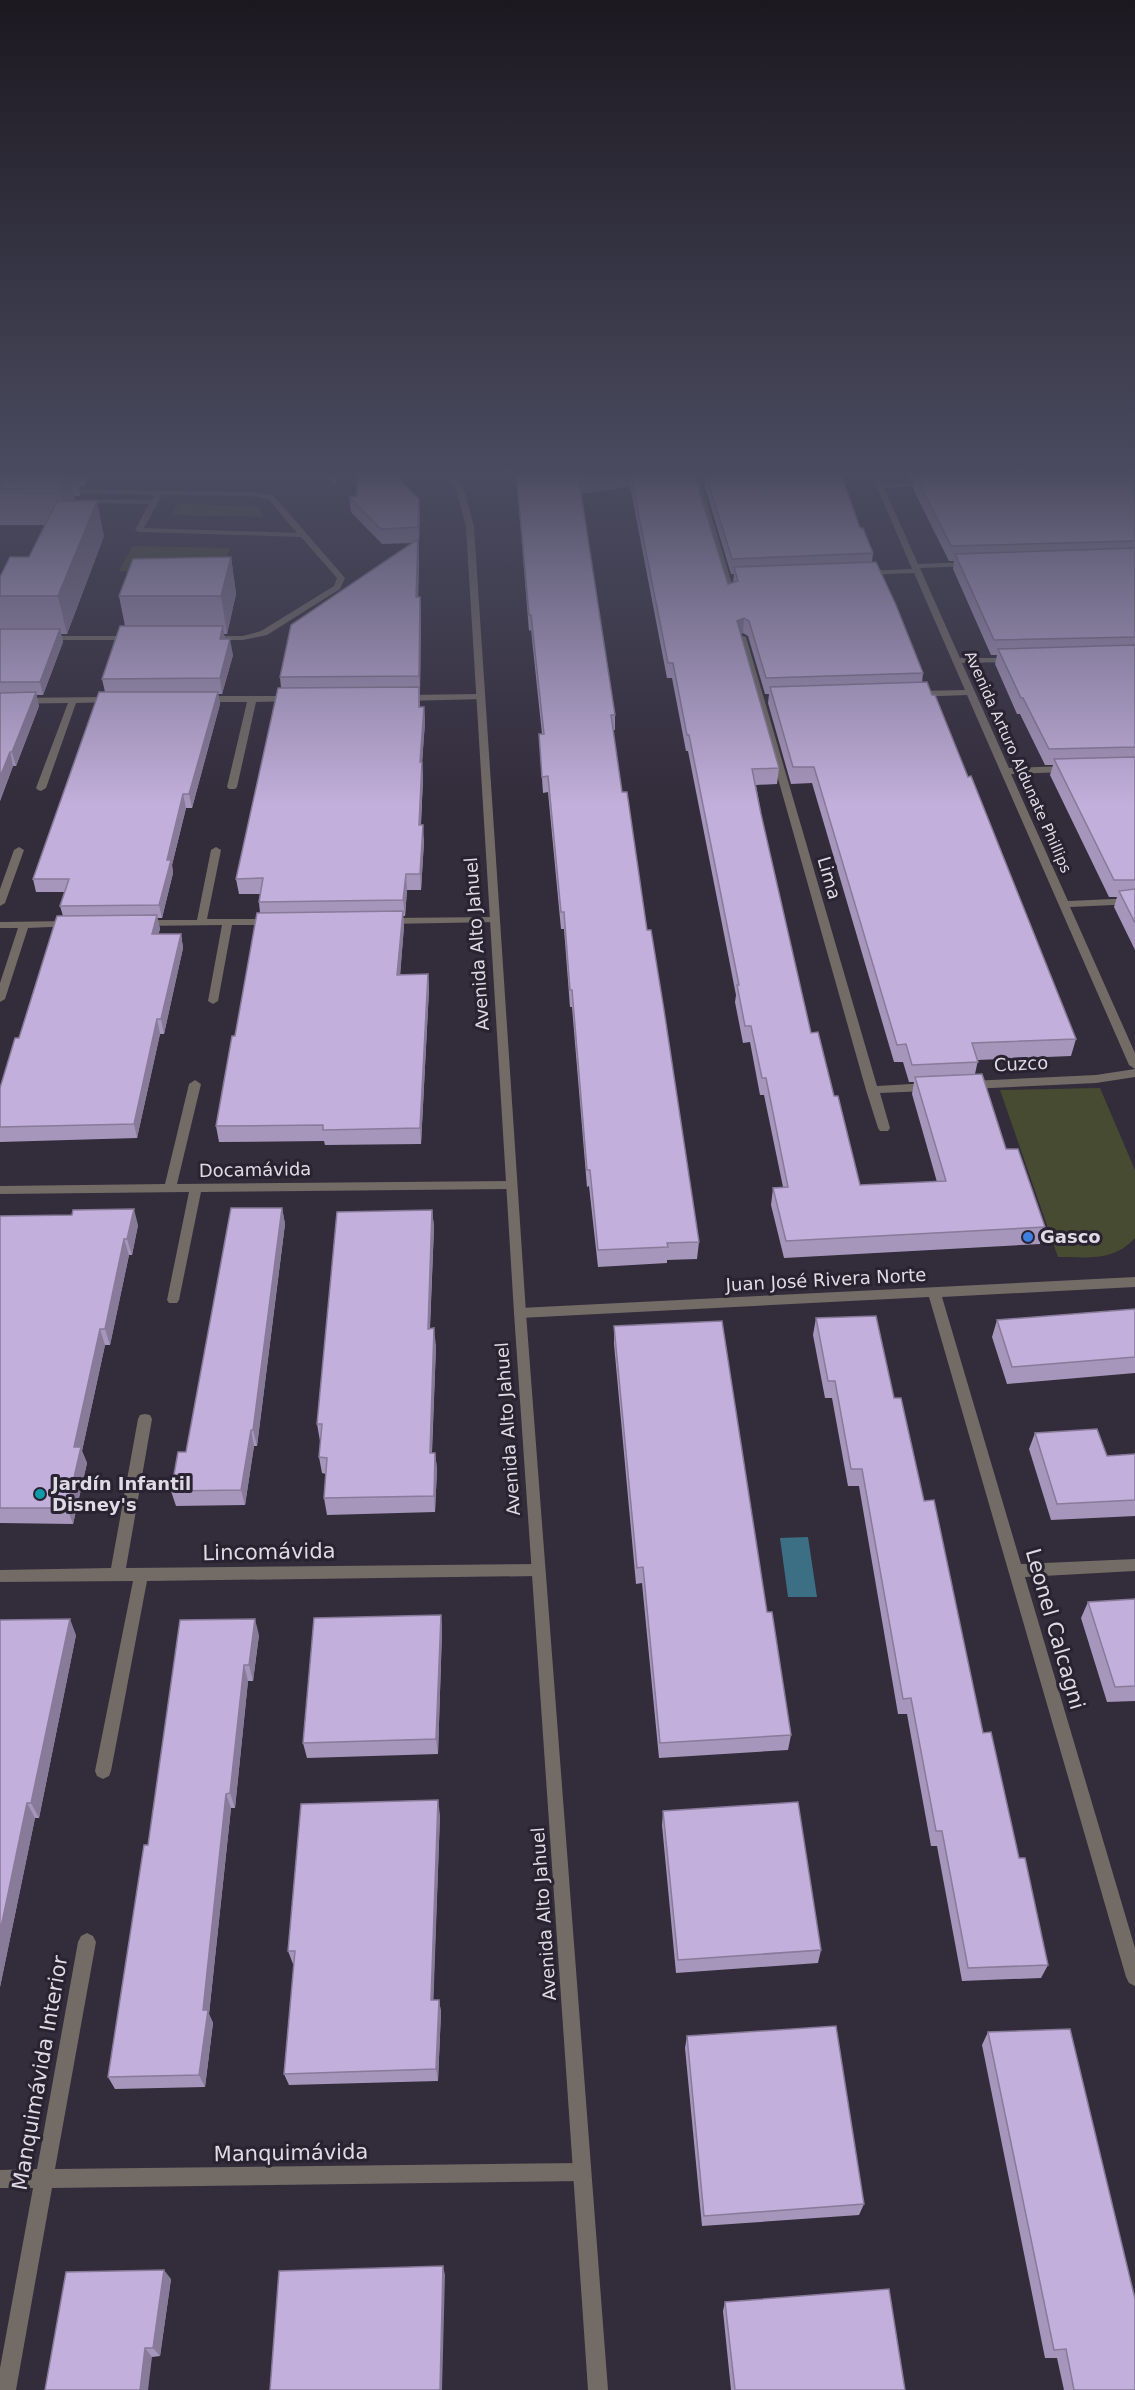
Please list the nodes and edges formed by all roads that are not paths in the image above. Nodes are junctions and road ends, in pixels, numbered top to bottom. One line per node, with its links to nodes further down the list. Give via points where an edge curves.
1 (339, 583): 9 (street, via 264,633 243,638)
2 (474, 583): 14 (street, Avenida Alto Jahuel)
3 (727, 583): 5 (street)
4 (922, 583): 11 (street, Avenida Arturo Aldunate Phillips)
5 (731, 595)
6 (742, 637): 19 (street, Lima)
7 (35, 638): 8 (street)
8 (139, 638)
9 (197, 638)
10 (1016, 659): 11 (street)
11 (957, 661): 12 (street, Avenida Arturo Aldunate Phillips)
12 (971, 692): 13 (street); 25 (street, Avenida Arturo Aldunate Phillips)
13 (900, 694)
14 (481, 697): 15 (street); 33 (street, Avenida Alto Jahuel)
15 (389, 698)
16 (192, 699): 17 (street)
17 (252, 699): 18 (street); 26 (street)
18 (298, 699)
19 (760, 699): 20 (street); 47 (street, Lima)
20 (772, 699)
21 (73, 700): 22 (street); 23 (street); 27 (street)
22 (120, 700)
23 (0, 701)
24 (1076, 769): 25 (street)
25 (1005, 771): 32 (street, Avenida Arturo Aldunate Phillips)
26 (232, 787)
27 (42, 788)
28 (19, 850): 31 (street)
29 (216, 850): 38 (street)
30 (1135, 901): 32 (street)
31 (0, 903)
32 (1064, 904): 44 (street, Avenida Arturo Aldunate Phillips)
33 (495, 920): 34 (street); 49 (street, Avenida Alto Jahuel)
34 (379, 921)
35 (228, 922): 36 (street); 38 (street); 43 (street)
36 (286, 922)
37 (130, 923): 38 (street)
38 (201, 923)
39 (24, 924): 40 (street); 41 (street); 42 (street)
40 (83, 924)
41 (0, 925)
42 (0, 999)
43 (213, 1002)
44 (1135, 1065)
45 (1135, 1072): 47 (street, Cuzco, via 1096,1079)
46 (195, 1084): 50 (street)
47 (872, 1090): 48 (street, Lima)
48 (884, 1128)
49 (511, 1185): 51 (street, Docamávida); 56 (street, Avenida Alto Jahuel)
50 (170, 1189): 51 (street, Docamávida); 52 (street, Docamávida)
51 (196, 1189): 55 (street)
52 (0, 1190)
53 (1135, 1282): 54 (street, Juan José Rivera Norte)
54 (934, 1292): 56 (street, Juan José Rivera Norte); 60 (street, Leonel Calcagni)
55 (173, 1300)
56 (520, 1313): 59 (street, Avenida Alto Jahuel)
57 (145, 1419): 61 (street)
58 (1135, 1565): 60 (street)
59 (538, 1570): 62 (street, Lincomávida); 68 (street, Avenida Alto Jahuel)
60 (1016, 1571): 65 (street, Leonel Calcagni)
61 (117, 1575): 62 (street, Lincomávida); 63 (street, Lincomávida)
62 (141, 1575): 64 (street)
63 (0, 1576)
64 (103, 1771)
65 (1129, 1934): 67 (street, Leonel Calcagni)
66 (87, 1942): 70 (street, Manquimávida Interior)
67 (1135, 1977)
68 (582, 2172): 70 (street, Manquimávida); 72 (street, Avenida Alto Jahuel)
69 (0, 2179): 70 (street, Manquimávida)
70 (44, 2179): 71 (street, Manquimávida Interior)
71 (6, 2390)
72 (598, 2390)

